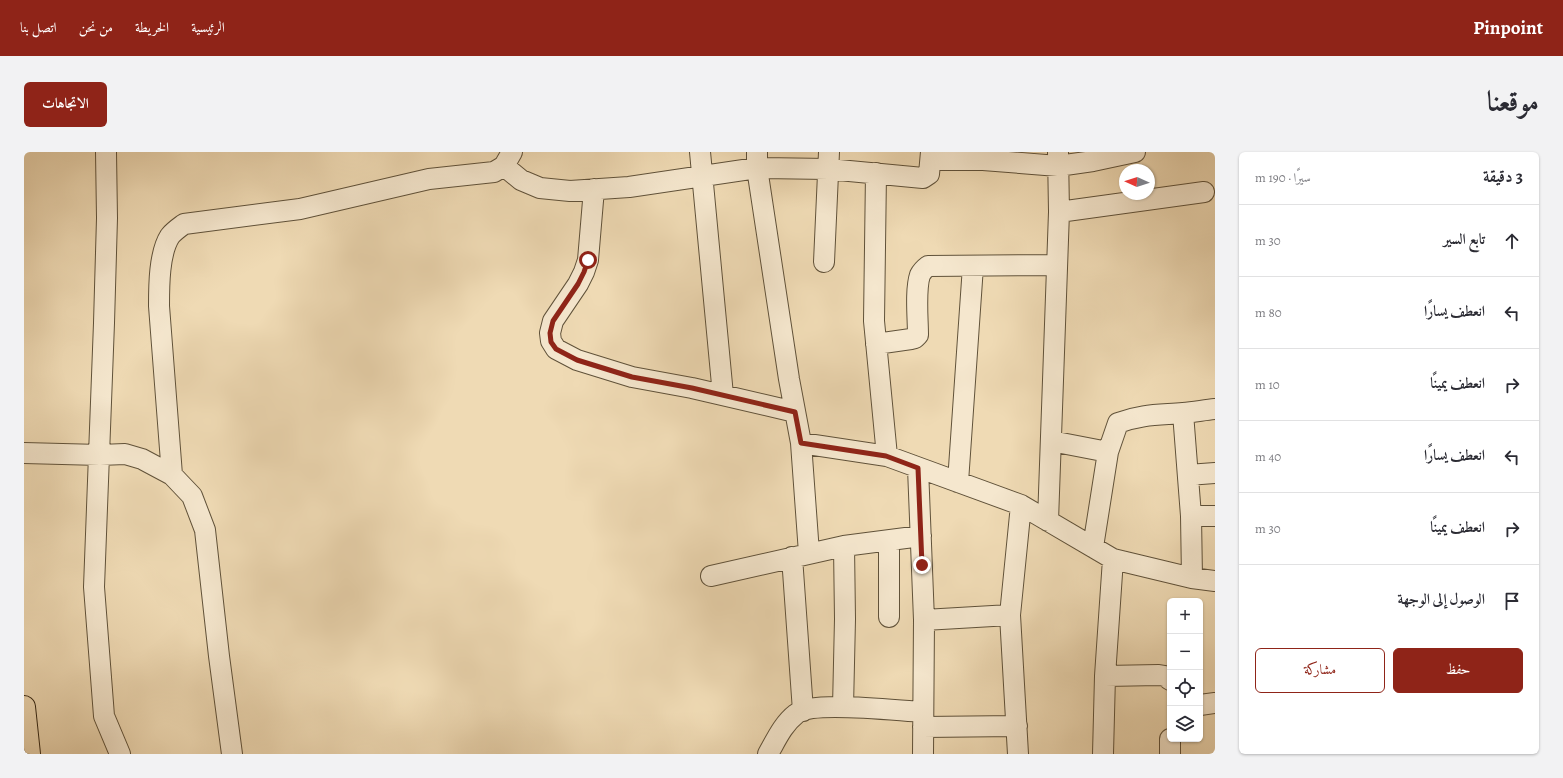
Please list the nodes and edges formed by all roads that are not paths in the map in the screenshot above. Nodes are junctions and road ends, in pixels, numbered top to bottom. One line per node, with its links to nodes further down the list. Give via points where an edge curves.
1 (106, 152): 26 (street, via 107,226)
2 (700, 152): 10 (street)
3 (1135, 152): 6 (street, via 1093,161)
4 (931, 156): 6 (street, via 983,160); 9 (street, via 929,174 923,178)
5 (508, 159): 11 (street, via 521,180 540,188); 30 (street, via 494,172 429,179 300,209 184,224 170,236 159,280)
6 (1058, 159): 13 (street)
7 (757, 160): 8 (street); 10 (street); 20 (street)
8 (828, 160): 9 (street); 14 (street)
9 (876, 173): 17 (street)
10 (702, 176): 11 (street); 18 (street)
11 (594, 190): 18 (street, via 588,260 578,284 553,321 551,342 556,349 577,360 632,377)
12 (1204, 192): 13 (street)
13 (1059, 212): 15 (street)
14 (824, 262)
15 (1057, 264): 16 (street); 22 (street)
16 (973, 266): 17 (street, via 928,266 923,270 918,295 918,335 911,339); 32 (street)
17 (876, 344): 27 (street)
18 (723, 395): 20 (street)
19 (1215, 409): 21 (street)
20 (795, 412): 23 (street)
21 (1183, 413): 24 (street, via 1151,414 1118,423); 31 (street)
22 (1051, 441): 24 (street); 36 (street)
23 (801, 443): 27 (street); 41 (street)
24 (1108, 452): 40 (street)
25 (24, 453): 26 (street)
26 (100, 455): 30 (street, via 124,454 142,459); 60 (street, via 94,587 104,716)
27 (886, 456): 28 (street)
28 (918, 468): 32 (street); 37 (street)
29 (1215, 473): 31 (street)
30 (172, 475): 61 (street, via 192,496 205,530)
31 (1188, 475): 34 (street)
32 (958, 482): 33 (street)
33 (1021, 505): 36 (street); 46 (street)
34 (1191, 516): 35 (street); 44 (street)
35 (1215, 516)
36 (1048, 521): 40 (street)
37 (921, 536): 38 (street); 48 (street)
38 (889, 541): 39 (street); 47 (street)
39 (844, 546): 41 (street); 54 (street)
40 (1093, 547): 42 (street)
41 (801, 555): 43 (street); 55 (street)
42 (1113, 559): 44 (street); 49 (street)
43 (711, 576)
44 (1192, 578): 45 (street)
45 (1215, 581)
46 (1010, 615): 48 (street); 57 (street)
47 (889, 617)
48 (924, 620): 56 (street)
49 (1106, 676): 50 (street, via 1159,675); 65 (street)
50 (1167, 678)
51 (1215, 703): 52 (street)
52 (1203, 704)
53 (24, 707): 59 (main road)
54 (843, 708): 55 (street, via 811,708); 56 (street)
55 (803, 711): 62 (street, via 796,713 781,731)
56 (923, 720): 57 (street); 63 (street)
57 (1017, 726): 64 (street)
58 (1170, 742): 66 (street)
59 (29, 754)
60 (120, 754)
61 (232, 754)
62 (768, 754)
63 (923, 754)
64 (1018, 754)
65 (1103, 754)
66 (1170, 754)

